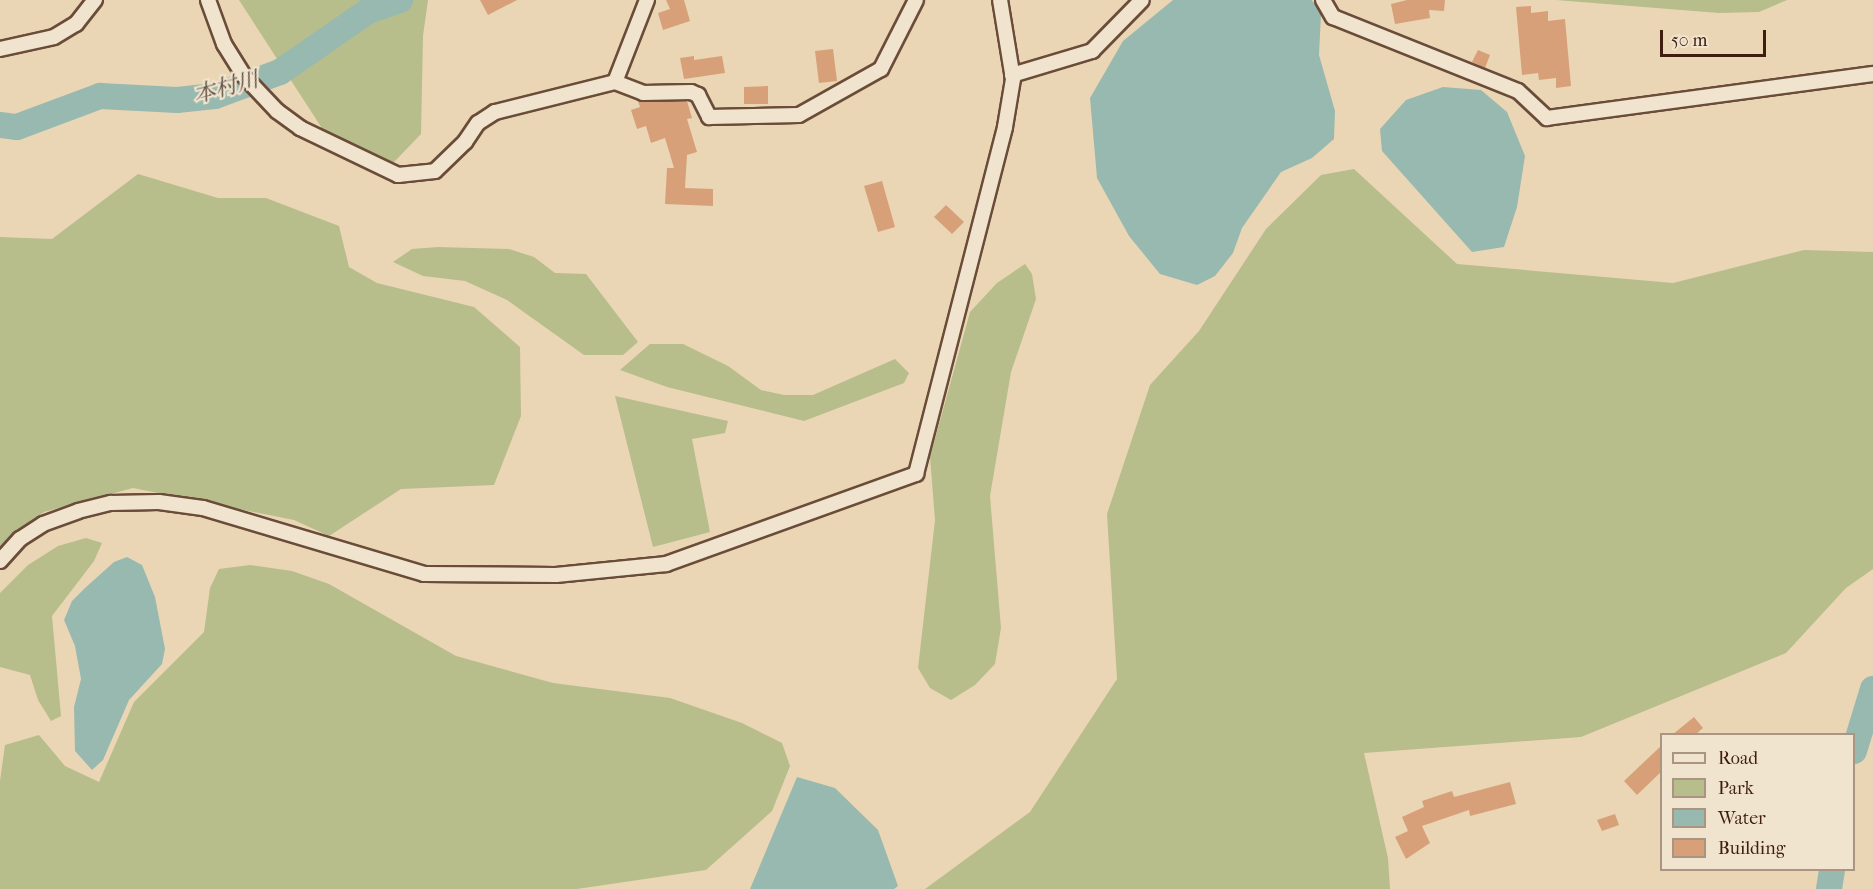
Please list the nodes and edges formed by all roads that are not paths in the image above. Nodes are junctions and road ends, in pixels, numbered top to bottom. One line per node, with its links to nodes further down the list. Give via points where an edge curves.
1 (95, 0): 8 (street, via 76,24 54,37)
2 (208, 0): 11 (street, via 224,44 243,75 277,111 300,128 398,175 435,171 478,123 495,111)
3 (647, 0): 11 (street)
4 (916, 0): 11 (street, via 881,69 799,115 709,117 698,95 691,92 643,93)
5 (1000, 0): 10 (street)
6 (1142, 0): 10 (street, via 1092,51)
7 (1323, 0): 9 (street, via 1333,17 1518,91 1547,118)
8 (0, 49)
9 (1873, 74)
10 (1012, 75): 12 (street, via 1002,138 916,474 666,564 556,575 424,574 203,508 159,502 111,503 78,510 43,524 20,539)
11 (615, 82)
12 (0, 561)

